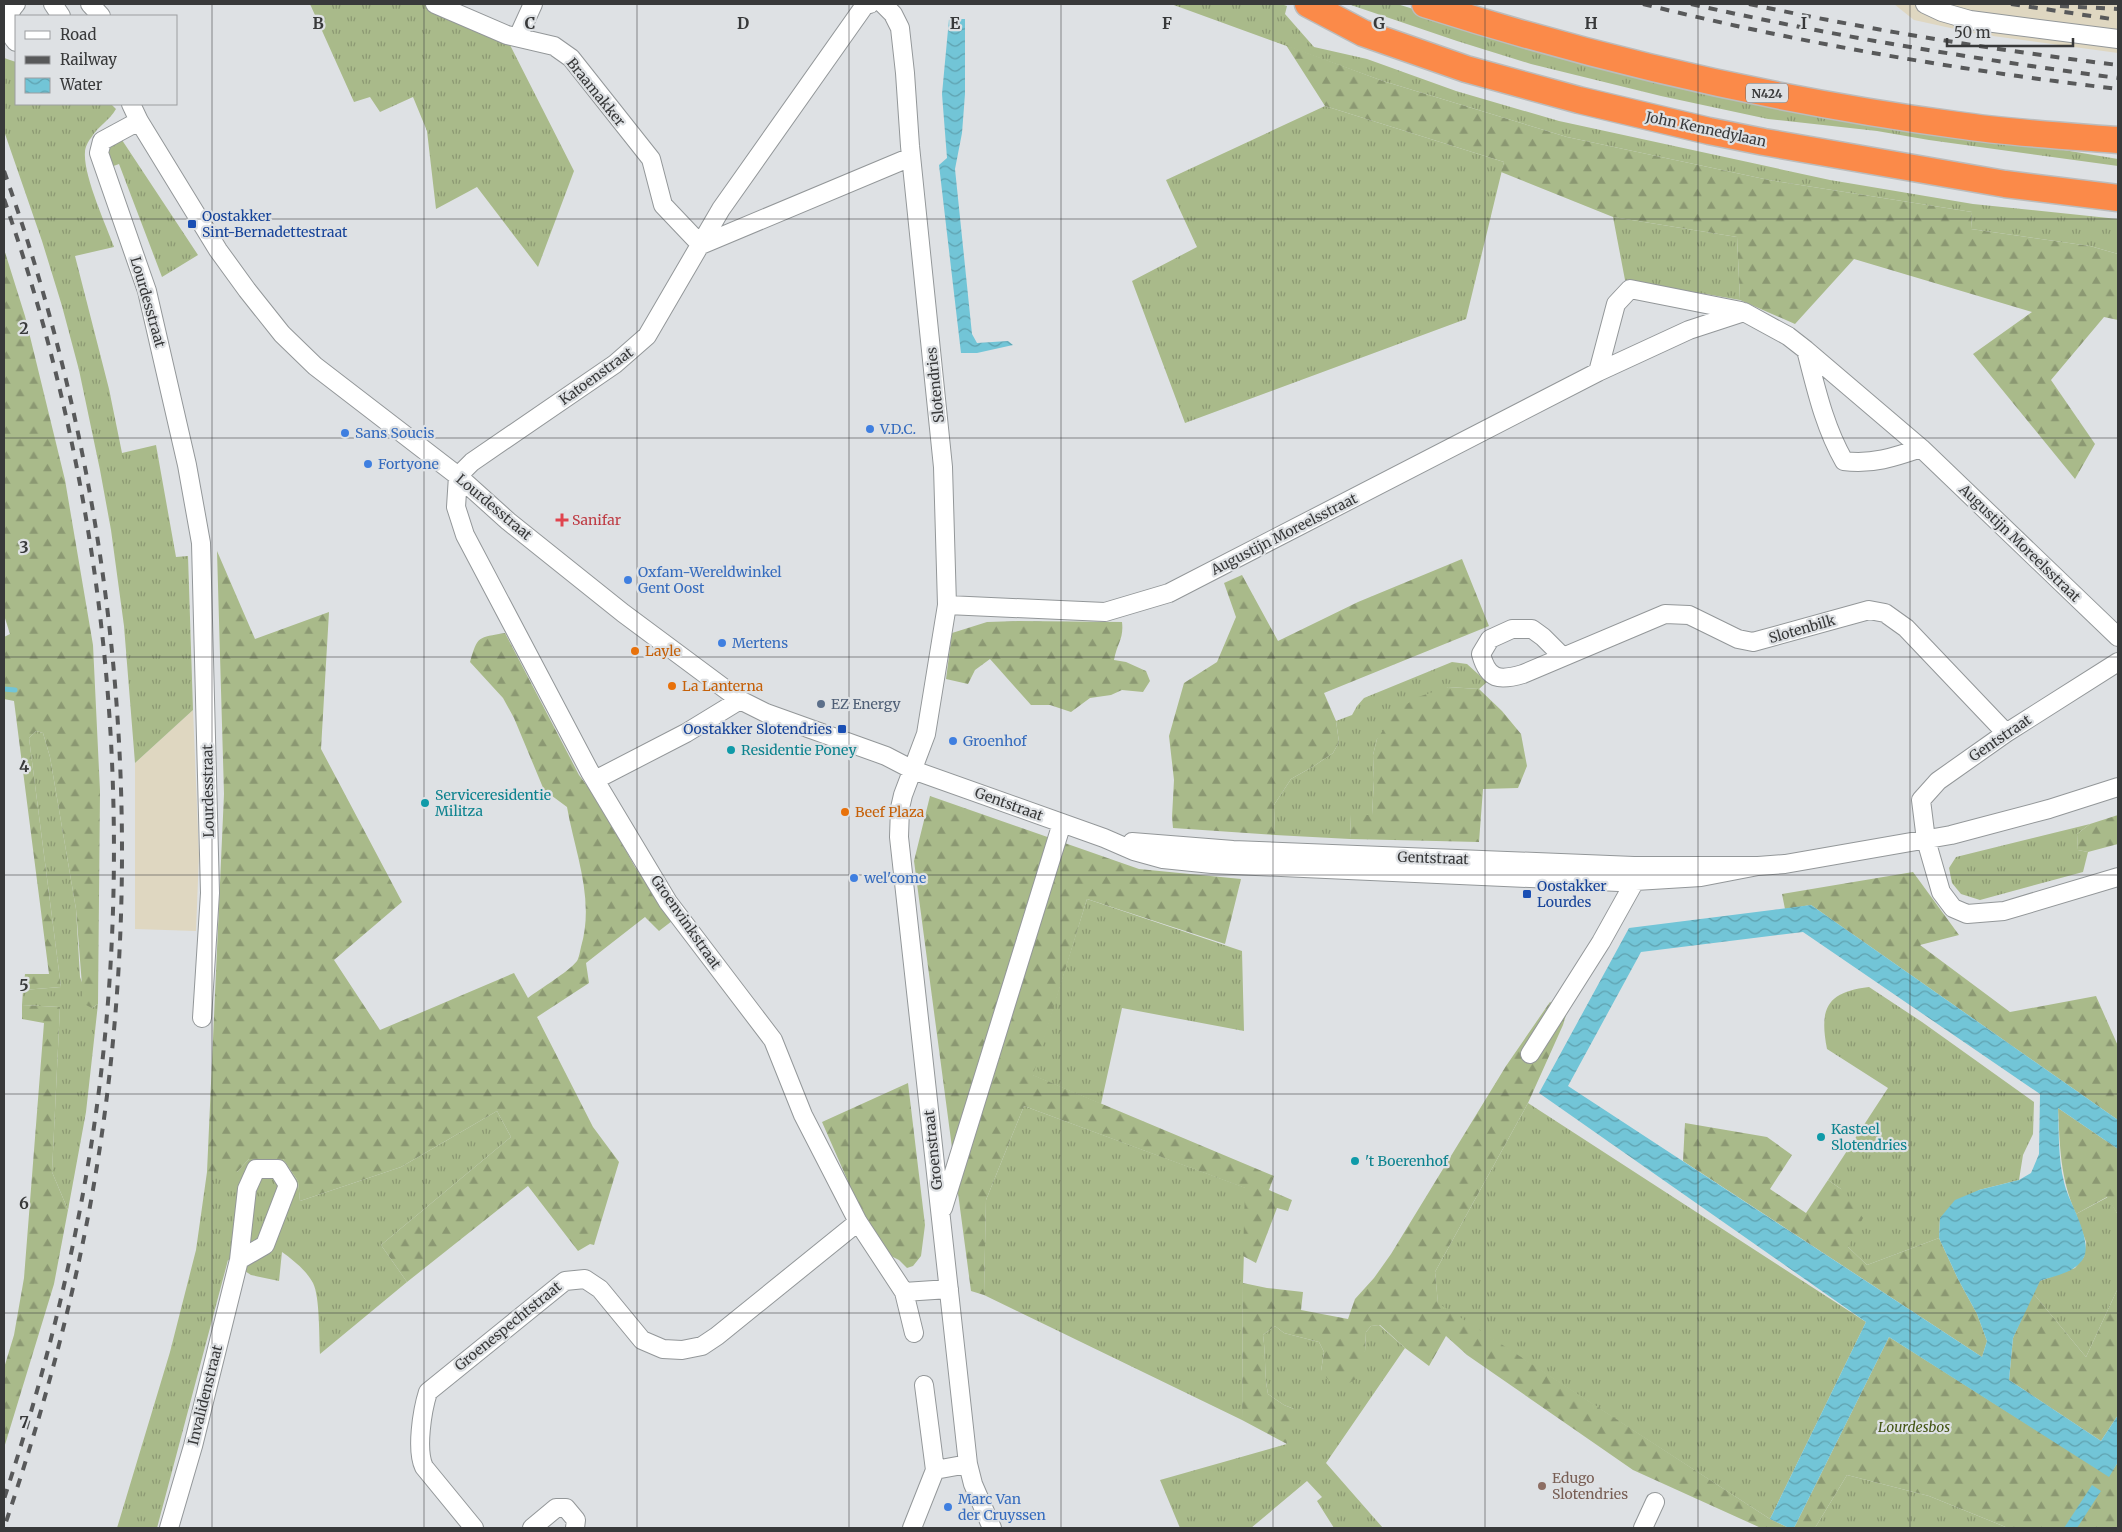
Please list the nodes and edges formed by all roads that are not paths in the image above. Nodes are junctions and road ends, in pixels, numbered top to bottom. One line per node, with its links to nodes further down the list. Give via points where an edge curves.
1 (16, 4): 13 (street)
2 (53, 4): 11 (street)
3 (90, 4): 12 (street)
4 (435, 4): 14 (street, Braamakker)
5 (533, 4): 14 (street)
6 (870, 4): 22 (street, Katoenstraat, via 865,5 721,208)
7 (883, 4): 20 (street, Slotendries, via 900,28)
8 (1308, 4): 21 (highway, John Kennedylaan, via 1363,33 1466,69 1579,100 1764,142 2005,184)
9 (1424, 4): 19 (highway, N424, via 1590,51 1778,96 1959,126)
10 (1925, 4): 15 (street, via 1970,20)
11 (60, 15)
12 (99, 15)
13 (6, 26): 16 (street)
14 (518, 37): 22 (street, Braamakker, via 554,46 571,58 651,159 662,205)
15 (2118, 39)
16 (15, 41)
17 (131, 105): 18 (street, Lourdesstraat)
18 (139, 121): 27 (street, Lourdesstraat, via 218,250 282,334 315,366); 41 (street, Lourdesstraat, via 102,141 99,154 147,291 202,543 210,893)
19 (2118, 140)
20 (912, 158): 22 (street); 28 (street, Slotendries, via 943,467)
21 (2118, 198)
22 (701, 245): 27 (street, Katoenstraat, via 647,336 637,346 472,462)
23 (1744, 312): 24 (street, Augustijn Moreelsstraat, via 1788,336); 25 (street, Augustijn Moreelsstraat, via 1689,330); 25 (street, Augustijn Moreelsstraat, via 1630,289 1616,304)
24 (1806, 350): 26 (street, Augustijn Moreelsstraat); 26 (street, via 1824,419 1844,461 1859,464 1885,460)
25 (1598, 372): 28 (street, Augustijn Moreelsstraat, via 1169,593 1105,612)
26 (1922, 448): 29 (street, Augustijn Moreelsstraat)
27 (458, 476): 32 (street, Lourdesstraat, via 508,521); 35 (street, Groenvinkstraat, via 456,507 465,535)
28 (947, 605): 34 (street, Slotendries, via 926,734)
29 (2118, 638)
30 (1563, 657): 33 (street, Slotenbilk, via 1665,614 1689,615 1738,639 1753,642 1869,610 1885,613 1906,628)
31 (2118, 662): 33 (street, Gentstraat)
32 (740, 700): 34 (street, Lourdesstraat, via 766,713 886,756); 35 (street, via 686,733)
33 (2006, 733): 38 (street, Gentstraat, via 1938,781 1921,800)
34 (913, 770): 37 (street, Gentstraat); 43 (street, Groenstraat, via 900,808 899,837)
35 (595, 780): 44 (street, Groenvinkstraat, via 668,902 773,1040 803,1115)
36 (2118, 787): 38 (street, Gentstraat, via 2049,809)
37 (1062, 823): 39 (street, Gentstraat, via 1104,838 1233,857); 43 (street)
38 (1926, 840): 39 (street, Gentstraat, via 1786,864); 40 (street, via 1941,892 1953,908 1967,914 2004,911)
39 (1634, 874): 42 (street, via 1601,942)
40 (2118, 877)
41 (202, 1018)
42 (1530, 1054)
43 (940, 1216): 46 (street, Groenstraat)
44 (858, 1222): 47 (street, Groenvinkstraat); 54 (street, Groenespechtstraat, via 702,1346 663,1349 642,1340 600,1289 585,1279 566,1281 428,1392 420,1459)
45 (239, 1260): 45 (street, Invalidenstraat, via 247,1189 256,1169 278,1168 288,1186 265,1245); 53 (street, Invalidenstraat)
46 (949, 1289): 47 (street); 50 (street, Groenstraat)
47 (904, 1292): 48 (street)
48 (914, 1334)
49 (924, 1385): 51 (street)
50 (968, 1464): 51 (street); 58 (street, Groenstraat)
51 (935, 1470): 57 (street)
52 (1655, 1502): 59 (street)
53 (169, 1528)
54 (474, 1528)
55 (532, 1528): 56 (street, via 556,1508 566,1508 576,1520)
56 (575, 1528)
57 (912, 1528)
58 (992, 1528)
59 (1643, 1528)

